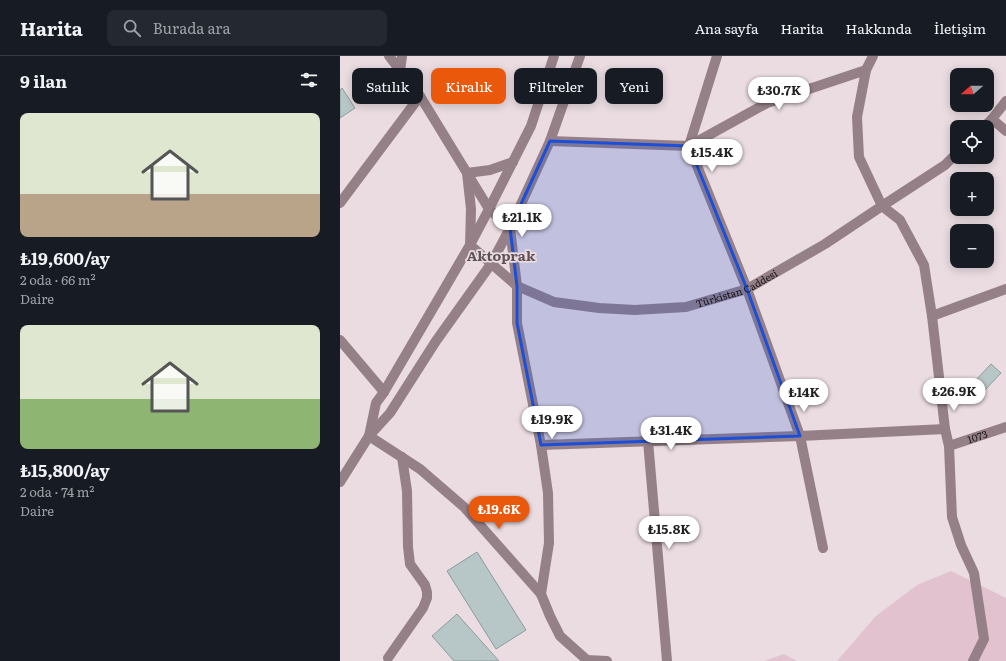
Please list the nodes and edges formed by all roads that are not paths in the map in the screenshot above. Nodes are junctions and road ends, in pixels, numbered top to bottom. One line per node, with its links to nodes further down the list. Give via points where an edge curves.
1 (389, 56): 7 (street)
2 (402, 56): 8 (street)
3 (554, 56): 18 (street, via 531,126)
4 (580, 56): 15 (street)
5 (717, 56): 16 (street)
6 (873, 56): 9 (street)
7 (398, 68)
8 (400, 68)
9 (866, 70): 16 (street, via 767,103); 22 (street, via 857,117 859,157)
10 (1006, 100): 13 (street)
11 (423, 101): 19 (street)
12 (414, 104): 20 (street)
13 (992, 119): 14 (street)
14 (1006, 131)
15 (550, 141): 16 (street); 24 (street)
16 (689, 146): 29 (street)
17 (950, 160): 22 (street, Türkistan Caddesi)
18 (512, 162): 19 (street, via 490,170); 23 (street)
19 (467, 173): 23 (street); 25 (street, via 471,210)
20 (343, 191): 21 (street)
21 (340, 203)
22 (882, 206): 29 (street, Türkistan Caddesi, via 825,244); 30 (street, via 900,220 924,265)
23 (489, 209): 24 (street); 25 (street)
24 (510, 228): 26 (street); 27 (street)
25 (470, 245): 26 (street, Türkistan Caddesi); 32 (street)
26 (491, 264): 27 (street, Türkistan Caddesi); 35 (street, via 436,341 390,413)
27 (517, 286): 29 (street, Türkistan Caddesi, via 554,302 635,310 686,308); 38 (street, via 517,323)
28 (1006, 288): 30 (street)
29 (747, 289): 36 (street)
30 (932, 316): 34 (street)
31 (340, 340): 32 (street)
32 (384, 392): 35 (street, via 376,403)
33 (1006, 427): 39 (street, 1073)
34 (945, 429): 36 (street); 39 (street)
35 (369, 436): 40 (street); 41 (street)
36 (800, 436): 37 (street); 42 (street)
37 (648, 441): 38 (street); 47 (street)
38 (541, 445): 43 (street, via 548,493 549,543)
39 (948, 446): 48 (street, via 952,516 961,545 974,573 984,639)
40 (402, 457): 43 (street, via 464,507); 44 (street, via 407,491 410,564 425,585 427,598 423,608)
41 (340, 482)
42 (823, 548)
43 (542, 594): 45 (street, via 560,636)
44 (388, 658)
45 (588, 660): 46 (street)
46 (607, 661)
47 (667, 661)
48 (973, 661)

